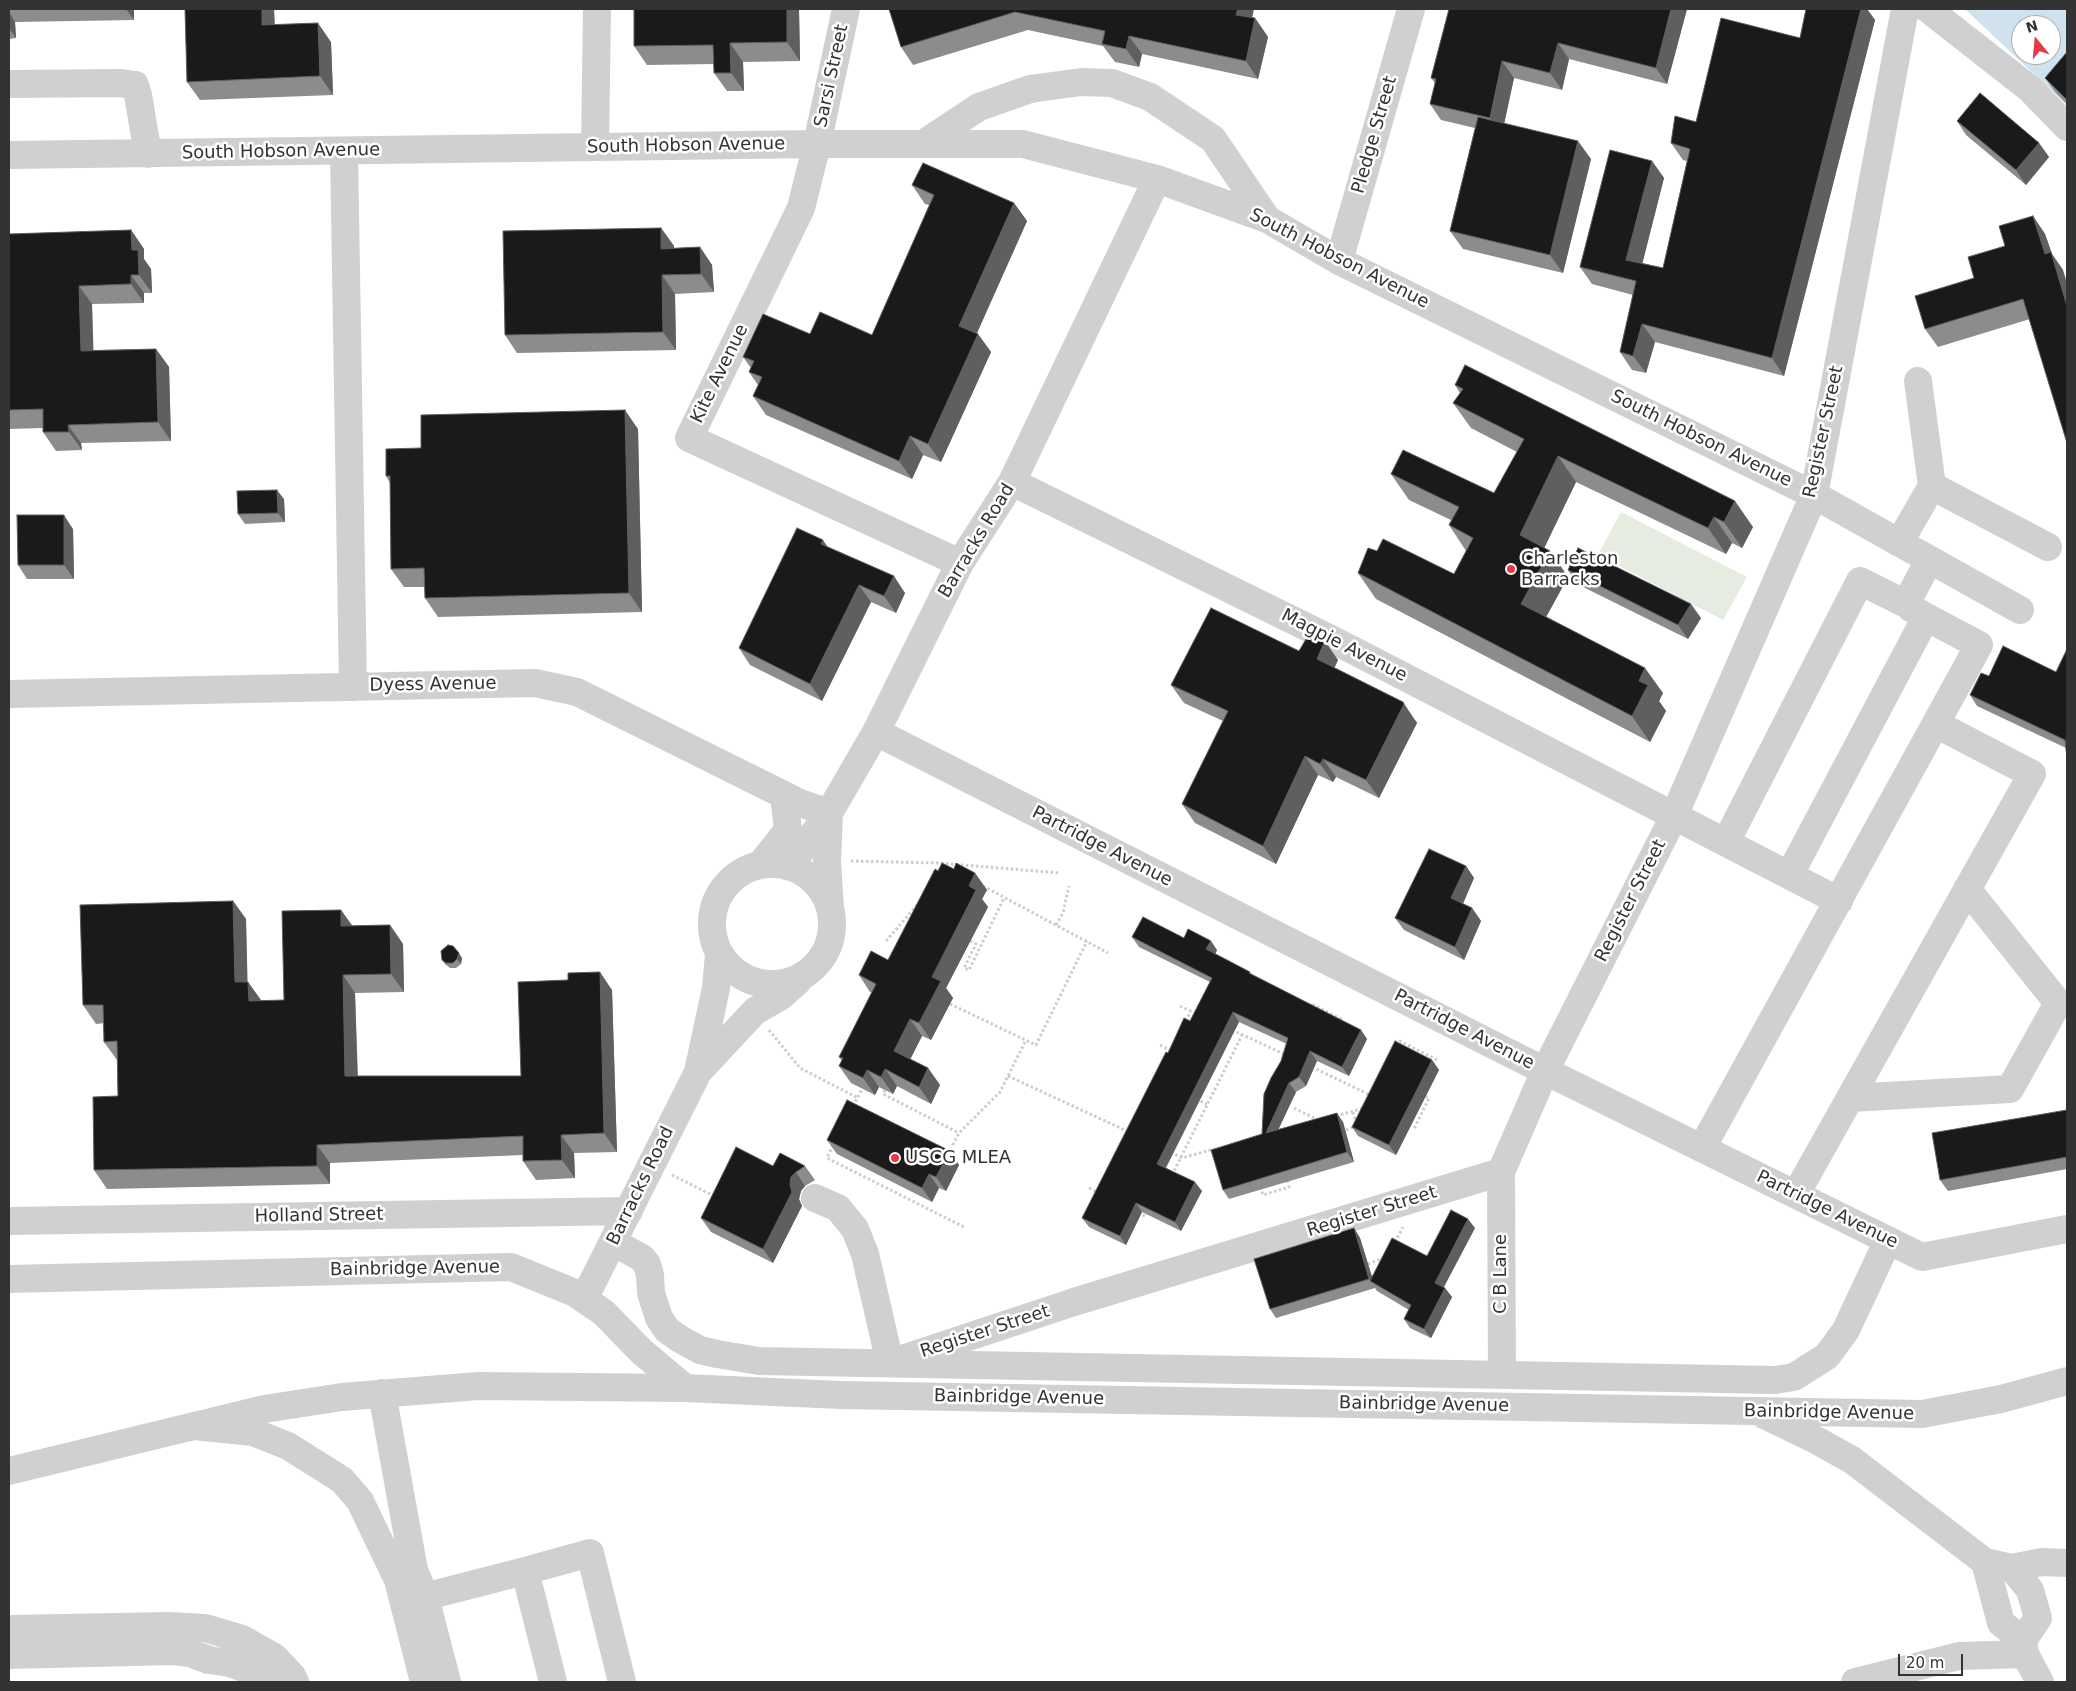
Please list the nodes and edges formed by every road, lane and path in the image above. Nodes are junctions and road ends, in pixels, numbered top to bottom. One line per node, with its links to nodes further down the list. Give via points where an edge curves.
1 (596, 9): 10 (street)
2 (846, 9): 8 (street, Sarsi Street)
3 (1411, 9): 16 (street, Pledge Street)
4 (1905, 9): 20 (street, Register Street)
5 (1928, 9): 7 (street, via 2030,89)
6 (9, 84): 12 (street, via 135,85)
7 (2067, 127)
8 (817, 144): 9 (street, South Hobson Avenue); 10 (street, South Hobson Avenue); 24 (street, Kite Avenue, via 801,208 688,438)
9 (923, 144): 14 (street, South Hobson Avenue, via 1023,144); 15 (street, via 979,107 1030,89 1081,82 1112,83 1150,97 1213,139)
10 (595, 147): 11 (street, South Hobson Avenue)
11 (344, 151): 12 (street, South Hobson Avenue); 27 (street)
12 (148, 154): 13 (street, South Hobson Avenue)
13 (9, 155)
14 (1157, 179): 15 (street, South Hobson Avenue); 18 (street, Barracks Road)
15 (1267, 219): 16 (street, South Hobson Avenue)
16 (1339, 261): 20 (street, South Hobson Avenue)
17 (1918, 381): 19 (street)
18 (1012, 482): 24 (street, Barracks Road); 33 (street, Magpie Avenue, via 1335,640)
19 (1932, 486): 21 (street); 22 (street)
20 (1814, 495): 21 (street, South Hobson Avenue); 33 (street, Register Street)
21 (1899, 543): 23 (street, South Hobson Avenue)
22 (2048, 548)
23 (1929, 560): 25 (street, South Hobson Avenue); 26 (street)
24 (960, 563): 30 (street, Barracks Road)
25 (2020, 610)
26 (1916, 611): 29 (street, via 1979,645); 34 (street, via 1860,581); 41 (street)
27 (353, 687): 28 (street, Dyess Avenue); 31 (street, Dyess Avenue, via 535,683 576,692)
28 (9, 694)
29 (1936, 724): 44 (street, via 2032,774); 47 (street)
30 (876, 732): 32 (street, Barracks Road); 80 (street, Partridge Avenue)
31 (784, 795): 32 (street, Dyess Avenue); 37 (street, via 788,830)
32 (829, 813): 38 (street); 48 (street, Barracks Road, via 827,862)
33 (1674, 816): 34 (street, Magpie Avenue); 80 (street, Register Street)
34 (1726, 842): 41 (street, Magpie Avenue)
35 (844, 861): 36 (path)
36 (939, 863): 39 (path); 40 (path)
37 (761, 864): 38 (street); 54 (street, via 742,871 727,882 717,898 712,936)
38 (789, 867): 48 (street, via 798,869 815,881)
39 (948, 868)
40 (1060, 873)
41 (1790, 874): 47 (street, Magpie Avenue)
42 (980, 885): 46 (path)
43 (1068, 886): 49 (path, via 1063,913)
44 (1967, 889): 92 (street); 92 (street, via 2058,1003 2010,1089)
45 (923, 897): 50 (path)
46 (1004, 898): 49 (path); 51 (path, via 969,970 964,968 976,944)
47 (1839, 901): 105 (street)
48 (830, 908): 55 (street, via 833,918 831,939 822,958)
49 (1056, 925): 52 (path)
50 (886, 941)
51 (970, 941)
52 (1087, 941): 53 (path); 66 (path, via 1036,1045)
53 (1108, 953)
54 (719, 954): 55 (street, via 731,969 747,980 768,984 788,982); 81 (street, via 716,988)
55 (807, 973): 81 (street, via 781,996 755,1011)
56 (950, 1004): 66 (path)
57 (1180, 1006): 59 (path)
58 (1308, 1010): 62 (path, via 1312,1004 1341,1019)
59 (1191, 1011): 60 (path); 63 (path)
60 (1200, 1015)
61 (766, 1026): 91 (path, via 800,1068)
62 (1338, 1026)
63 (1183, 1027)
64 (1225, 1027): 65 (path)
65 (1242, 1035): 73 (path); 84 (path)
66 (1026, 1040): 83 (path)
67 (1175, 1043): 71 (path)
68 (1160, 1045): 71 (path)
69 (1289, 1048): 73 (path)
70 (1395, 1050): 78 (path, via 1400,1041 1436,1060)
71 (1171, 1051): 72 (path); 74 (path)
72 (1179, 1055)
73 (1285, 1055): 75 (path)
74 (1167, 1058)
75 (1293, 1059)
76 (1319, 1062): 79 (path)
77 (1308, 1066): 79 (path)
78 (1432, 1066)
79 (1315, 1069): 90 (path)
80 (1545, 1071): 105 (street, Partridge Avenue); 109 (street, Register Street)
81 (698, 1072): 123 (street, Barracks Road)
82 (1212, 1072): 84 (path)
83 (1008, 1076): 101 (path, via 1000,1092); 102 (path)
84 (1221, 1077): 93 (path)
85 (862, 1089): 91 (path)
86 (1375, 1089): 90 (path)
87 (885, 1090): 101 (path, via 883,1094)
88 (1415, 1091): 98 (path, via 1429,1098 1415,1128)
89 (1190, 1096): 93 (path)
90 (1372, 1096): 96 (path, via 1366,1108)
91 (858, 1098): 94 (path)
92 (1850, 1098): 117 (street)
93 (1207, 1104): 108 (path)
94 (853, 1107)
95 (1294, 1108): 99 (path, via 1319,1121)
96 (1353, 1112): 97 (path); 100 (path, via 1358,1127)
97 (1328, 1118)
98 (1404, 1122)
99 (1310, 1123)
100 (1346, 1130)
101 (959, 1133): 107 (path)
102 (1137, 1136)
103 (836, 1141): 126 (path, via 827,1158)
104 (1219, 1148): 108 (path)
105 (1702, 1148): 117 (street, Partridge Avenue)
106 (1164, 1149): 108 (path)
107 (946, 1158)
108 (1182, 1158): 113 (path)
109 (1501, 1172): 120 (street, Register Street); 136 (street, C B Lane)
110 (667, 1173): 121 (path)
111 (1285, 1175): 112 (path, via 1289,1187 1263,1195)
112 (1259, 1183)
113 (1168, 1184)
114 (1102, 1186): 116 (path)
115 (1089, 1188): 116 (path)
116 (1099, 1193): 118 (path)
117 (1796, 1194): 128 (street, Partridge Avenue)
118 (1105, 1196)
119 (815, 1198): 135 (street, via 838,1208 854,1229 865,1254)
120 (1418, 1198): 130 (path); 135 (street, Register Street, via 1074,1302)
121 (720, 1200)
122 (1150, 1207): 124 (path, via 1145,1216)
123 (629, 1211): 125 (street, Holland Street); 129 (street, Barracks Road)
124 (1136, 1212)
125 (9, 1221)
126 (966, 1228)
127 (2067, 1229): 128 (street, Partridge Avenue, via 1922,1257)
128 (1888, 1240): 136 (street, via 1846,1330 1827,1356 1794,1377 1775,1380)
129 (613, 1242): 134 (street, Barracks Road); 135 (street, via 647,1264 651,1293 659,1318 667,1330 700,1350 759,1361)
130 (1392, 1248)
131 (1388, 1256): 132 (path)
132 (1368, 1264)
133 (9, 1279): 134 (street, Bainbridge Avenue, via 511,1267)
134 (584, 1299): 138 (street, Bainbridge Avenue, via 604,1313 641,1351)
135 (890, 1363): 136 (street)
136 (1502, 1375)
137 (2067, 1381): 140 (street, Bainbridge Avenue, via 2001,1399 1922,1414)
138 (685, 1388): 139 (street, via 478,1386); 140 (street, Bainbridge Avenue, via 851,1395)
139 (382, 1393): 141 (street, via 264,1409); 147 (street, via 414,1570)
140 (1756, 1412): 143 (street, via 1852,1460)
141 (194, 1426): 142 (street); 147 (street, via 253,1432 288,1446 342,1480 360,1502)
142 (9, 1471)
143 (1985, 1562): 145 (street); 149 (street, via 2001,1623)
144 (2065, 1564): 145 (street, via 2042,1562)
145 (2012, 1568): 149 (street, via 2030,1590 2038,1618)
146 (525, 1570): 147 (street); 158 (street); 159 (street, via 590,1554)
147 (407, 1602): 155 (street, via 393,1630); 156 (street); 157 (street)
148 (9, 1629): 154 (street, via 205,1628 242,1639 274,1657)
149 (2024, 1647): 160 (street, via 1959,1656); 161 (street)
150 (9, 1654): 151 (street, via 174,1652 190,1653)
151 (209, 1660): 152 (street, via 176,1667); 153 (street, via 230,1663)
152 (9, 1670)
153 (272, 1682)
154 (295, 1682)
155 (406, 1682)
156 (424, 1682)
157 (447, 1682)
158 (553, 1682)
159 (622, 1682)
160 (1855, 1682)
161 (2040, 1682)

